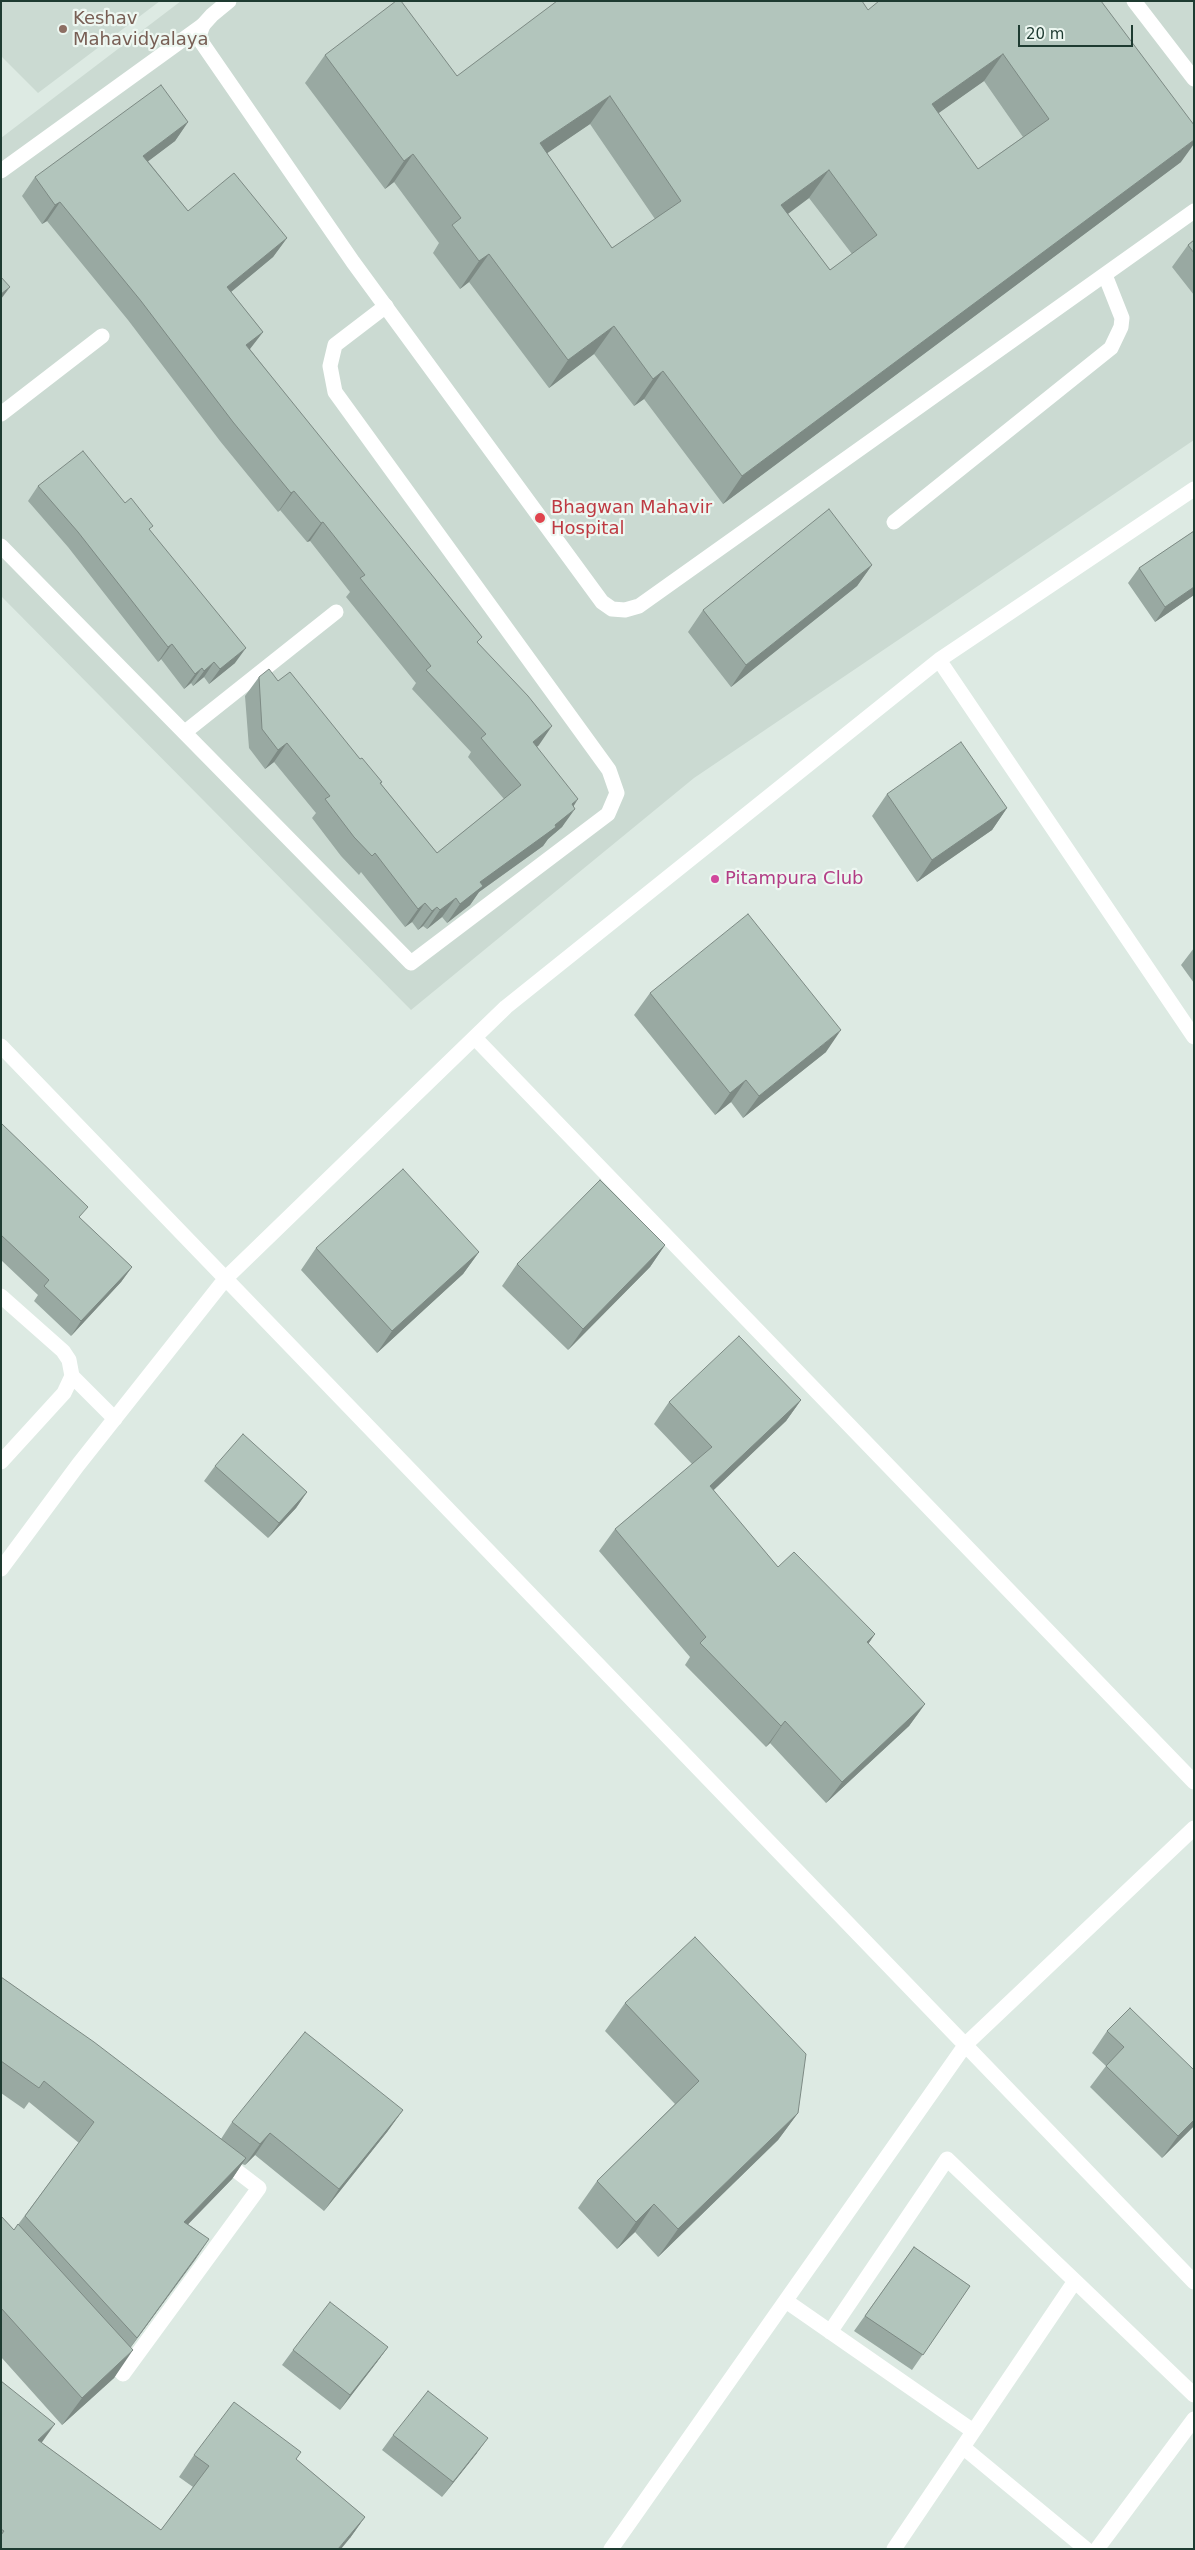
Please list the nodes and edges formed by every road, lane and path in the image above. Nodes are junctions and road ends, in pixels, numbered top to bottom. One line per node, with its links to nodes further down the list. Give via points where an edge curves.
1 (229, 1): 3 (street)
2 (1134, 1): 4 (street)
3 (203, 25): 5 (street); 8 (street, via 199,36 202,43)
4 (1194, 78)
5 (1, 171)
6 (1194, 211): 7 (street)
7 (1105, 275): 8 (street, via 639,606 625,610 612,609 602,602); 12 (street, via 1122,318 1111,348)
8 (386, 306): 16 (street, via 335,345 330,366 335,392 609,770 617,792 608,814 411,963)
9 (102, 336): 10 (street)
10 (1, 414)
11 (1194, 489): 15 (street)
12 (894, 522)
13 (1, 546): 16 (street)
14 (336, 612): 16 (street)
15 (939, 660): 17 (street); 18 (street, via 506,1007)
16 (185, 732)
17 (1194, 1037)
18 (475, 1038): 20 (street); 26 (street)
19 (1, 1046): 20 (street)
20 (226, 1278): 23 (street); 28 (street)
21 (1, 1297): 22 (street, via 63,1351 69,1360)
22 (72, 1376): 23 (street); 24 (street, via 64,1393)
23 (115, 1419): 25 (street)
24 (1, 1462)
25 (1, 1569)
26 (1194, 1782)
27 (1194, 1828): 28 (street)
28 (966, 2044): 31 (street); 32 (street)
29 (212, 2152): 34 (street, via 259,2188 123,2374)
30 (1075, 2281): 33 (street, via 947,2159); 35 (street); 37 (street)
31 (1194, 2282)
32 (786, 2301): 33 (street); 39 (street)
33 (830, 2332): 37 (street)
34 (98, 2346)
35 (1194, 2395)
36 (1194, 2418): 42 (street)
37 (973, 2431): 38 (street)
38 (964, 2448): 40 (street); 41 (street)
39 (611, 2549)
40 (894, 2549)
41 (1086, 2549)
42 (1097, 2549)

